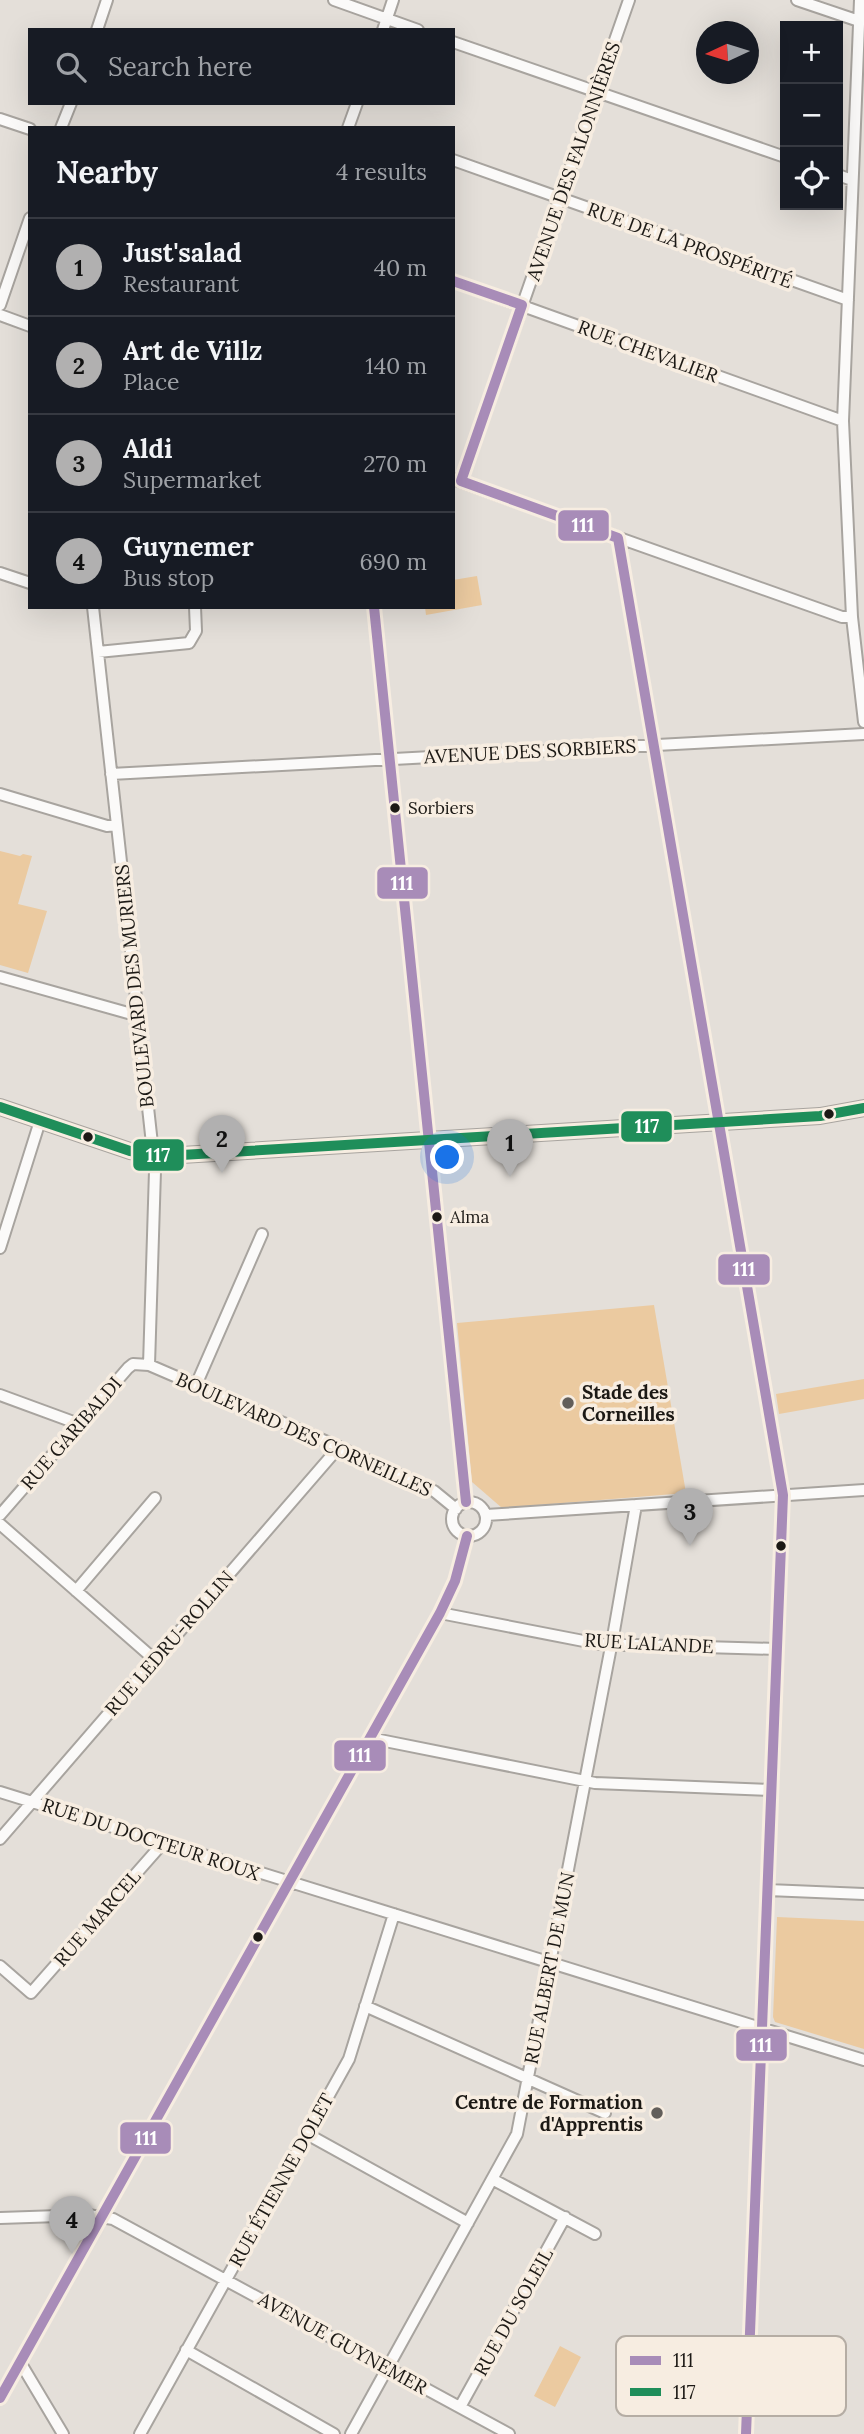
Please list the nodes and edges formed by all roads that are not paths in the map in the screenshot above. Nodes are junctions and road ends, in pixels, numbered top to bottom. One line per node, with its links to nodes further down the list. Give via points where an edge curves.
1 (107, 0): 9 (street)
2 (334, 0): 8 (street)
3 (393, 0): 8 (street)
4 (629, 0): 12 (street, AVENUE DES FALONNIÈRES)
5 (797, 0): 7 (street)
6 (860, 0): 7 (street)
7 (859, 21): 22 (street)
8 (385, 24): 10 (street)
9 (98, 28)
10 (407, 28)
11 (455, 43): 12 (street)
12 (597, 91): 19 (street); 23 (street, AVENUE DES FALONNIÈRES)
13 (70, 105): 16 (street)
14 (356, 105): 17 (street)
15 (0, 119): 18 (street)
16 (62, 126)
17 (349, 126)
18 (28, 128)
19 (780, 155)
20 (455, 161): 23 (street, RUE DE LA PROSPÉRITÉ)
21 (843, 177): 22 (street)
22 (852, 180): 26 (street)
23 (560, 198): 26 (street, RUE DE LA PROSPÉRITÉ); 28 (street, AVENUE DES FALONNIÈRES)
24 (28, 224): 27 (street)
25 (455, 282): 28 (street, RUE CHEVALIER)
26 (848, 300): 31 (street)
27 (0, 305)
28 (522, 305): 31 (street, RUE CHEVALIER); 32 (street, AVENUE DES FALONNIÈRES)
29 (0, 315): 30 (street)
30 (28, 325)
31 (843, 421): 39 (street)
32 (457, 480): 33 (street)
33 (618, 538): 39 (street); 43 (street)
34 (0, 573): 35 (street)
35 (28, 582)
36 (93, 609): 40 (street, BOULEVARD DES MURIERS)
37 (195, 609): 40 (street, via 196,631 188,643)
38 (374, 609): 44 (street)
39 (852, 617): 41 (street)
40 (98, 652): 45 (street, BOULEVARD DES MURIERS)
41 (864, 722)
42 (864, 734): 43 (street, AVENUE DES SORBIERS)
43 (654, 744): 44 (street, AVENUE DES SORBIERS); 53 (street)
44 (391, 759): 45 (street, AVENUE DES SORBIERS); 54 (street)
45 (111, 774): 47 (street, BOULEVARD DES MURIERS)
46 (0, 794): 47 (street, via 107,826)
47 (117, 825): 49 (street, BOULEVARD DES MURIERS)
48 (0, 977): 49 (street)
49 (137, 1014): 55 (street, BOULEVARD DES MURIERS)
50 (0, 1107): 52 (main road)
51 (864, 1108): 53 (main road)
52 (40, 1121): 55 (main road); 57 (street)
53 (718, 1123): 54 (main road); 64 (street)
54 (429, 1139): 55 (main road); 66 (street)
55 (153, 1155): 58 (street, BOULEVARD DES MURIERS)
56 (262, 1234): 59 (street)
57 (0, 1248)
58 (149, 1365): 59 (street, BOULEVARD DES CORNEILLES); 61 (street, RUE GARIBALDI, via 128,1368)
59 (196, 1385): 62 (street, BOULEVARD DES CORNEILLES)
60 (0, 1395): 61 (street)
61 (79, 1424): 68 (street, RUE GARIBALDI)
62 (339, 1447): 66 (street, BOULEVARD DES CORNEILLES); 76 (street, RUE LEDRU-ROLLIN)
63 (864, 1490): 64 (street)
64 (783, 1495): 67 (street); 75 (street)
65 (155, 1498): 72 (street)
66 (461, 1506): 69 (street, via 481,1506); 71 (street, via 453,1514 454,1525)
67 (636, 1506): 69 (street); 74 (street, RUE ALBERT DE MUN)
68 (0, 1516)
69 (486, 1516): 71 (street, via 481,1531)
70 (0, 1524): 72 (street)
71 (467, 1536): 73 (street, via 455,1581)
72 (76, 1591): 76 (street)
73 (440, 1613): 74 (street, RUE LALANDE); 77 (street)
74 (611, 1644): 75 (street, RUE LALANDE); 78 (street, RUE ALBERT DE MUN)
75 (777, 1649): 79 (street)
76 (155, 1660): 81 (street, RUE LEDRU-ROLLIN)
77 (370, 1738): 78 (street); 84 (street)
78 (585, 1780): 79 (street); 88 (street, RUE ALBERT DE MUN)
79 (772, 1790): 85 (street)
80 (0, 1792): 81 (street, RUE DU DOCTEUR ROUX)
81 (32, 1802): 82 (street, RUE LEDRU-ROLLIN); 83 (street, RUE DU DOCTEUR ROUX)
82 (0, 1839)
83 (163, 1843): 84 (street, RUE DU DOCTEUR ROUX); 89 (street, RUE MARCEL, via 31,1993)
84 (288, 1883): 87 (street, RUE DU DOCTEUR ROUX); 97 (street)
85 (768, 1890): 86 (street); 91 (street)
86 (864, 1894)
87 (394, 1914): 88 (street, RUE DU DOCTEUR ROUX); 90 (street, RUE ÉTIENNE DOLET)
88 (550, 1963): 91 (street, RUE DU DOCTEUR ROUX); 93 (street, RUE ALBERT DE MUN)
89 (0, 1966)
90 (365, 2006): 93 (street); 95 (street, RUE ÉTIENNE DOLET, via 349,2059)
91 (762, 2029): 92 (street, RUE DU DOCTEUR ROUX); 103 (street)
92 (864, 2060)
93 (528, 2078): 94 (street); 96 (street, RUE ALBERT DE MUN, via 517,2134)
94 (605, 2113)
95 (307, 2134): 100 (street); 102 (street, RUE ÉTIENNE DOLET)
96 (492, 2179): 98 (street); 100 (street, RUE ALBERT DE MUN)
97 (103, 2216): 99 (street); 102 (street, AVENUE GUYNEMER); 105 (street)
98 (565, 2217): 101 (street); 108 (street, RUE DU SOLEIL)
99 (0, 2218)
100 (468, 2223): 106 (street, RUE ALBERT DE MUN)
101 (595, 2234)
102 (226, 2280): 104 (street, RUE ÉTIENNE DOLET); 106 (street, AVENUE GUYNEMER)
103 (750, 2336)
104 (186, 2350): 111 (street, RUE ÉTIENNE DOLET); 112 (street)
105 (20, 2362): 107 (street); 110 (street)
106 (388, 2367): 108 (street, AVENUE GUYNEMER); 113 (street, RUE ALBERT DE MUN)
107 (0, 2399)
108 (460, 2407): 114 (street, AVENUE GUYNEMER)
109 (747, 2416): 115 (street)
110 (63, 2434)
111 (140, 2434)
112 (334, 2434)
113 (351, 2434)
114 (509, 2434)
115 (746, 2434)

